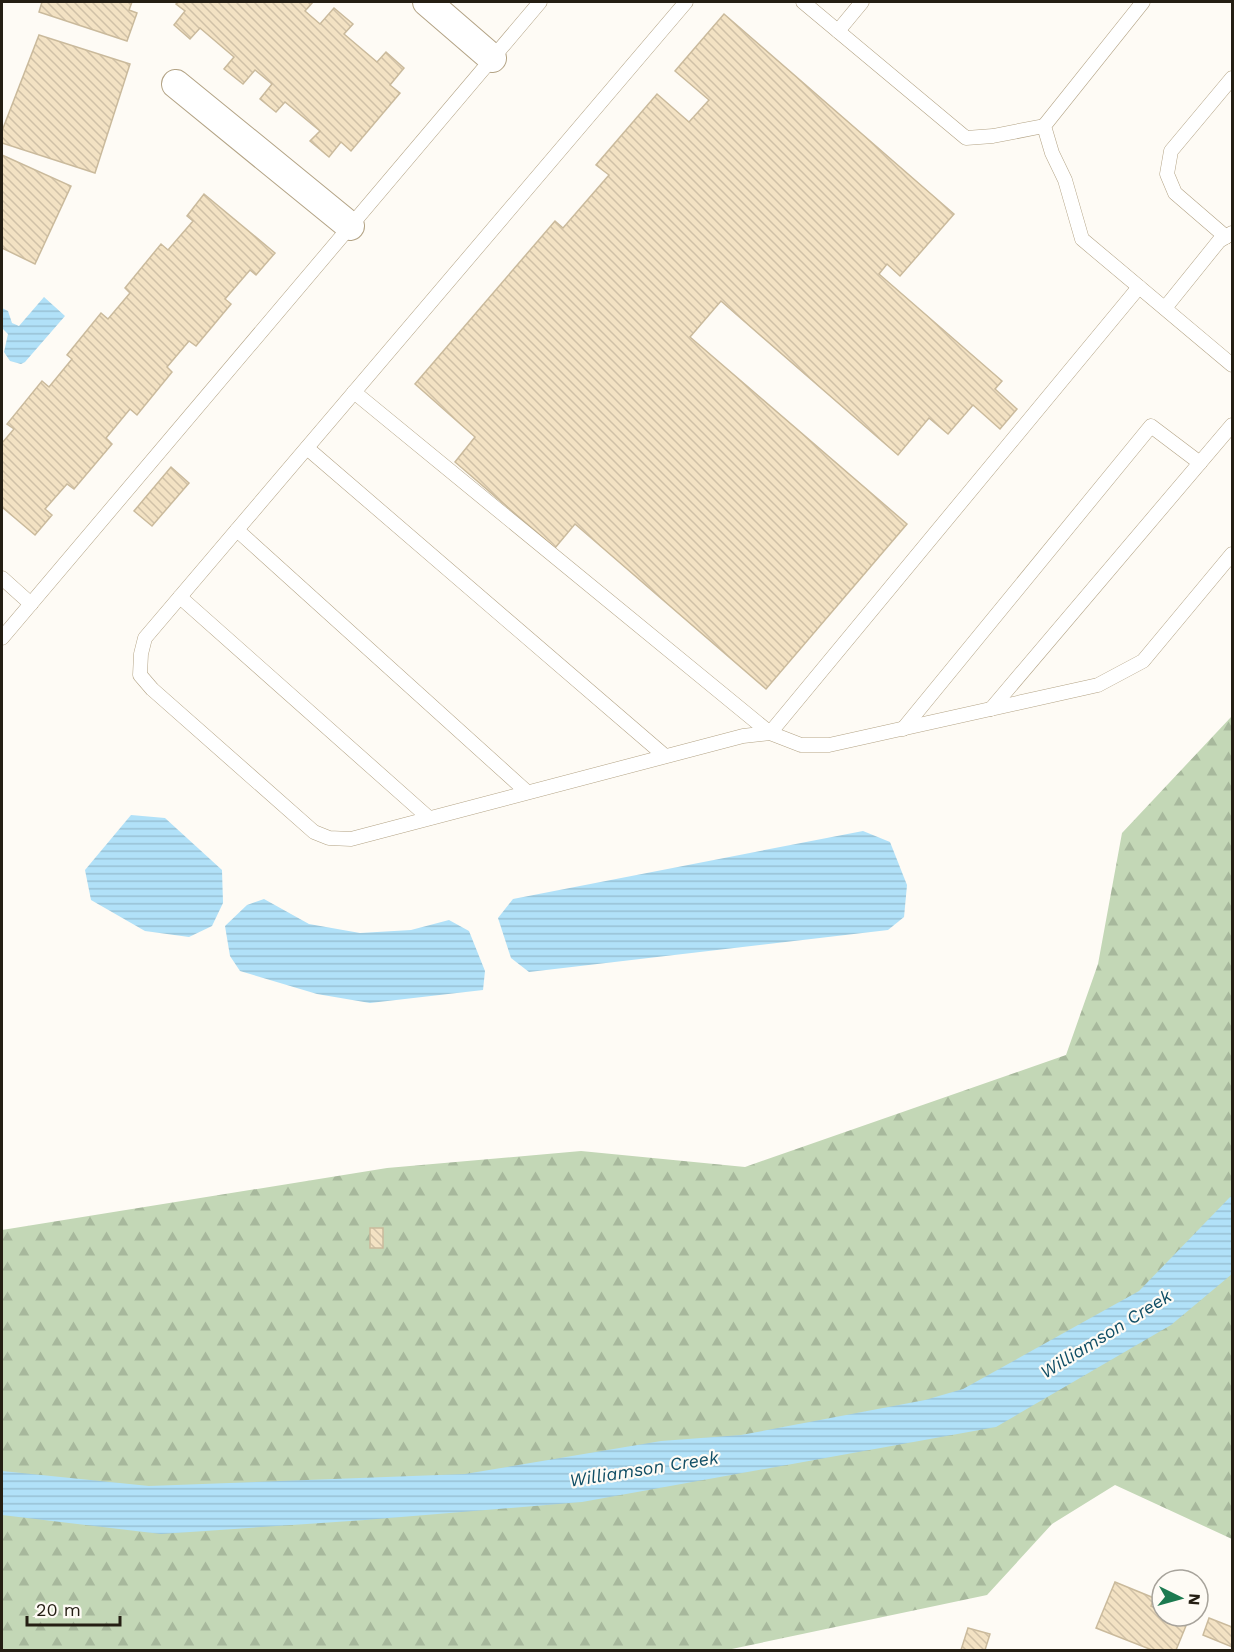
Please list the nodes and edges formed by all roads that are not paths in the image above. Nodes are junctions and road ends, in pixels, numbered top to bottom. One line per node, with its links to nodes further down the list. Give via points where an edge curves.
1 (427, 2): 8 (street)
2 (540, 2): 8 (lane)
3 (686, 2): 17 (lane)
4 (803, 2): 7 (lane)
5 (862, 2): 7 (lane)
6 (1143, 2): 11 (lane)
7 (838, 31): 11 (lane, via 966,138)
8 (492, 58): 12 (lane)
9 (1233, 78): 13 (lane, via 1171,151 1167,174 1175,193)
10 (176, 84): 12 (street)
11 (1044, 126): 14 (lane, via 1082,239)
12 (350, 226): 25 (lane)
13 (1229, 235): 15 (lane, via 1219,241)
14 (1139, 287): 15 (lane); 29 (lane)
15 (1165, 308): 16 (lane)
16 (1233, 365)
17 (354, 392): 19 (lane); 29 (lane)
18 (1233, 425): 20 (lane)
19 (307, 447): 21 (lane); 30 (lane)
20 (1200, 463): 27 (lane); 28 (lane, via 1151,426)
21 (237, 530): 24 (lane); 31 (lane)
22 (1233, 554): 27 (lane, via 1143,661 1098,685)
23 (2, 578): 25 (lane)
24 (180, 597): 32 (lane); 32 (lane, via 145,638 140,675 152,689 314,832 329,838 351,839)
25 (31, 604): 26 (lane)
26 (2, 638)
27 (991, 709): 28 (lane)
28 (903, 729): 29 (lane, via 829,745 801,745)
29 (770, 733): 30 (lane)
30 (665, 756): 31 (lane)
31 (527, 792): 32 (lane)
32 (429, 818)

